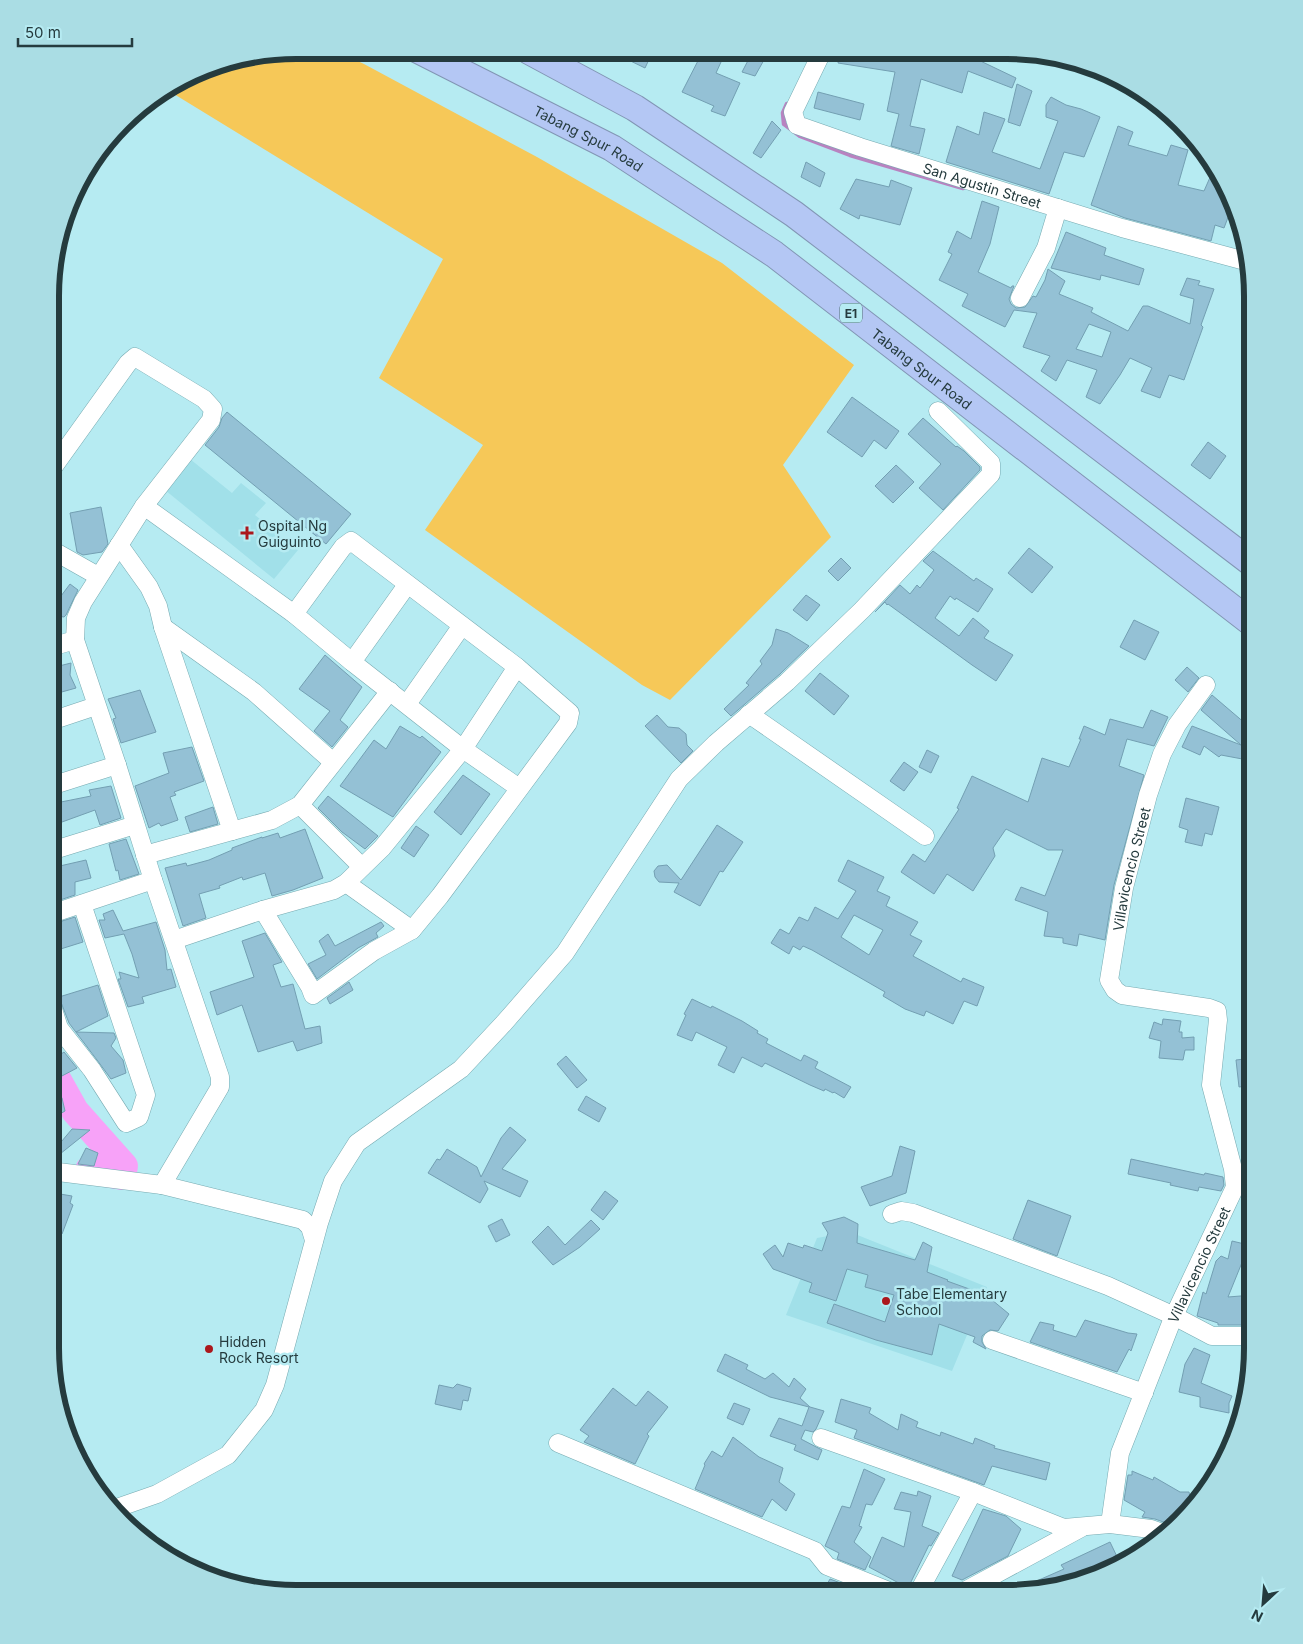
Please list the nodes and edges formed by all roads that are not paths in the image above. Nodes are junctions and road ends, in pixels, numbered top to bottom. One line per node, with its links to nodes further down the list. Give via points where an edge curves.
1 (436, 59): 16 (highway, Tabang Spur Road / E1, via 612,148 774,254)
2 (545, 59): 12 (highway, via 635,108 794,214)
3 (819, 59): 4 (street, San Agustin Street, via 793,112 797,125)
4 (1058, 208): 5 (street, San Agustin Street); 6 (street, via 1046,248)
5 (1241, 260)
6 (1020, 298)
7 (938, 411): 27 (street, via 991,463 991,474 862,610)
8 (59, 459): 9 (street, via 134,357 204,399 213,409 211,420)
9 (144, 506): 10 (street); 15 (street)
10 (118, 545): 13 (street); 17 (street, via 150,587)
11 (59, 554): 13 (street)
12 (1244, 557)
13 (98, 576): 19 (street, via 76,618)
14 (407, 585): 15 (street, via 351,541 343,547); 18 (street); 21 (street)
15 (294, 614): 21 (street)
16 (1244, 617)
17 (163, 627): 30 (street, via 254,692); 36 (street)
18 (462, 627): 22 (street); 25 (street)
19 (76, 640): 20 (street); 26 (street)
20 (59, 645)
21 (352, 662): 24 (street)
22 (516, 667): 29 (street); 33 (street, via 570,713 568,723)
23 (1206, 685): 53 (street, Villavicencio Street, via 1176,725 1148,795 1124,888 1109,980 1122,995 1210,1008 1217,1012 1211,1085 1235,1187)
24 (390, 691): 25 (street); 30 (street)
25 (407, 704): 29 (street)
26 (96, 706): 28 (street); 31 (street)
27 (749, 714): 37 (street); 52 (street, via 679,779 565,953 504,1023 461,1069 357,1143 333,1182)
28 (59, 718)
29 (463, 749): 33 (street); 40 (street, via 382,848)
30 (333, 762): 34 (street)
31 (117, 765): 32 (street); 35 (street)
32 (59, 783)
33 (519, 788): 46 (street)
34 (300, 805): 36 (street, via 272,820); 40 (street)
35 (135, 825): 38 (street); 39 (street)
36 (232, 831): 39 (street)
37 (925, 836)
38 (59, 849)
39 (145, 855): 41 (street)
40 (362, 867): 42 (street)
41 (153, 880): 43 (street); 47 (street)
42 (346, 882): 44 (street, via 334,890); 46 (street)
43 (82, 904): 45 (street); 48 (street, via 146,1095 139,1117 126,1123 92,1070)
44 (263, 910): 46 (street, via 313,995 374,951); 47 (street)
45 (59, 911)
46 (412, 930)
47 (174, 940): 50 (street, via 220,1077 220,1087)
48 (59, 1028)
49 (59, 1172): 50 (street)
50 (162, 1185): 52 (street, via 303,1220 310,1227)
51 (892, 1214): 53 (street, via 901,1211 913,1213 1108,1286)
52 (314, 1240): 60 (street, via 275,1385 264,1410 228,1455 157,1494)
53 (1174, 1316): 54 (street, via 1212,1336); 56 (street, Villavicencio Street)
54 (1244, 1336)
55 (992, 1340): 56 (street)
56 (1144, 1393): 61 (street, Villavicencio Street, via 1120,1453)
57 (821, 1438): 59 (street)
58 (558, 1443): 64 (street, via 815,1551 827,1566)
59 (973, 1492): 62 (street, via 1064,1528); 65 (street)
60 (120, 1507)
61 (1110, 1524): 62 (street); 63 (street)
62 (1083, 1526): 66 (street)
63 (1157, 1531)
64 (872, 1585)
65 (923, 1585)
66 (977, 1585)

